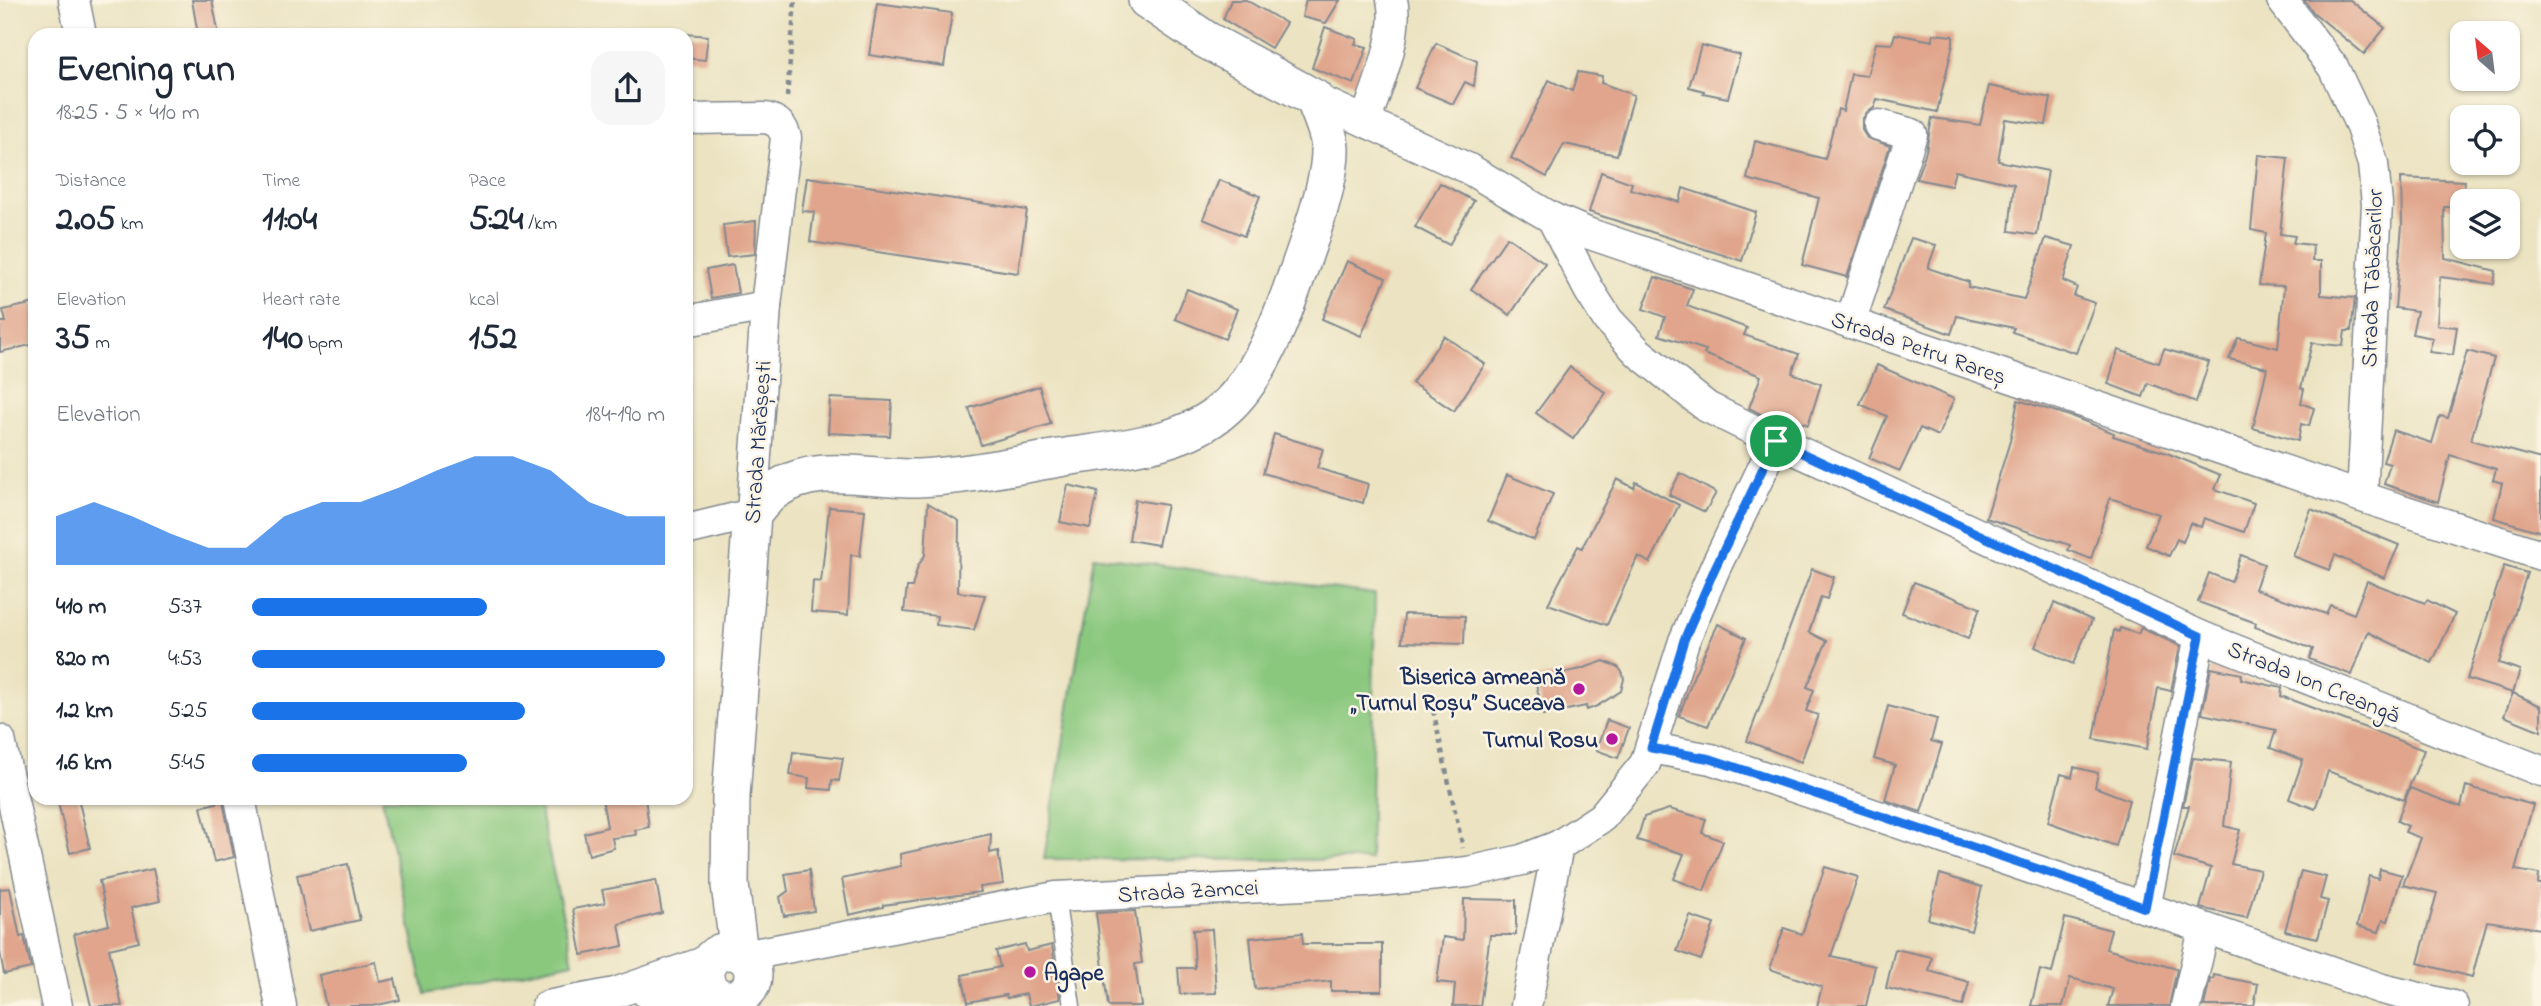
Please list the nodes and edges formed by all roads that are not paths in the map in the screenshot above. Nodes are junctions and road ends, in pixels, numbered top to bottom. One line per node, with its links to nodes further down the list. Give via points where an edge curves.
1 (74, 0): 5 (street)
2 (1147, 0): 6 (street, via 1206,40)
3 (1392, 0): 8 (street, via 1387,60)
4 (2282, 0): 15 (street, Strada Tăbăcarilor, via 2333,67 2373,163 2376,204)
5 (80, 28)
6 (1314, 98): 8 (street, Strada Petru Rareș); 16 (street, via 1330,145 1309,240 1264,351 1244,389 1223,410 1193,429 1167,438 968,474 916,478 810,475 771,493)
7 (693, 118): 11 (street, Strada Mărășești, via 766,118 784,128 786,147)
8 (1366, 120): 10 (street, Strada Petru Rareș, via 1469,169)
9 (1879, 125): 13 (street, via 1912,134)
10 (1552, 218): 13 (street, Strada Petru Rareș); 14 (street, Strada Ion Creangă, via 1608,320 1639,353 1707,407)
11 (766, 306): 12 (street); 16 (street, Strada Mărășești)
12 (693, 320)
13 (1850, 323): 15 (street, Strada Petru Rareș)
14 (1776, 441): 19 (street, Strada Ion Creangă); 21 (street, Strada Zamcei, via 1684,640)
15 (2362, 497): 18 (street, Strada Petru Rareș)
16 (752, 514): 17 (street); 28 (street, Strada Mărășești, via 733,758)
17 (693, 528)
18 (2541, 555)
19 (2200, 636): 22 (street, Strada Ion Creangă); 26 (street)
20 (0, 740): 29 (street)
21 (1651, 748): 24 (street, Strada Zamcei, via 1645,764 1602,817); 26 (street, via 1711,759)
22 (2541, 771)
23 (241, 805): 30 (street)
24 (1558, 846): 25 (street, Strada Zamcei, via 1468,872); 33 (street)
25 (1056, 897): 28 (street, Strada Zamcei, via 817,942); 32 (lane)
26 (2145, 908): 27 (street)
27 (2204, 930): 34 (street); 35 (street, via 2382,989)
28 (731, 980): 31 (street, Strada Zamcei)
29 (57, 1006)
30 (281, 1006)
31 (547, 1006)
32 (1072, 1006)
33 (1526, 1006)
34 (2186, 1006)
35 (2453, 1006)

